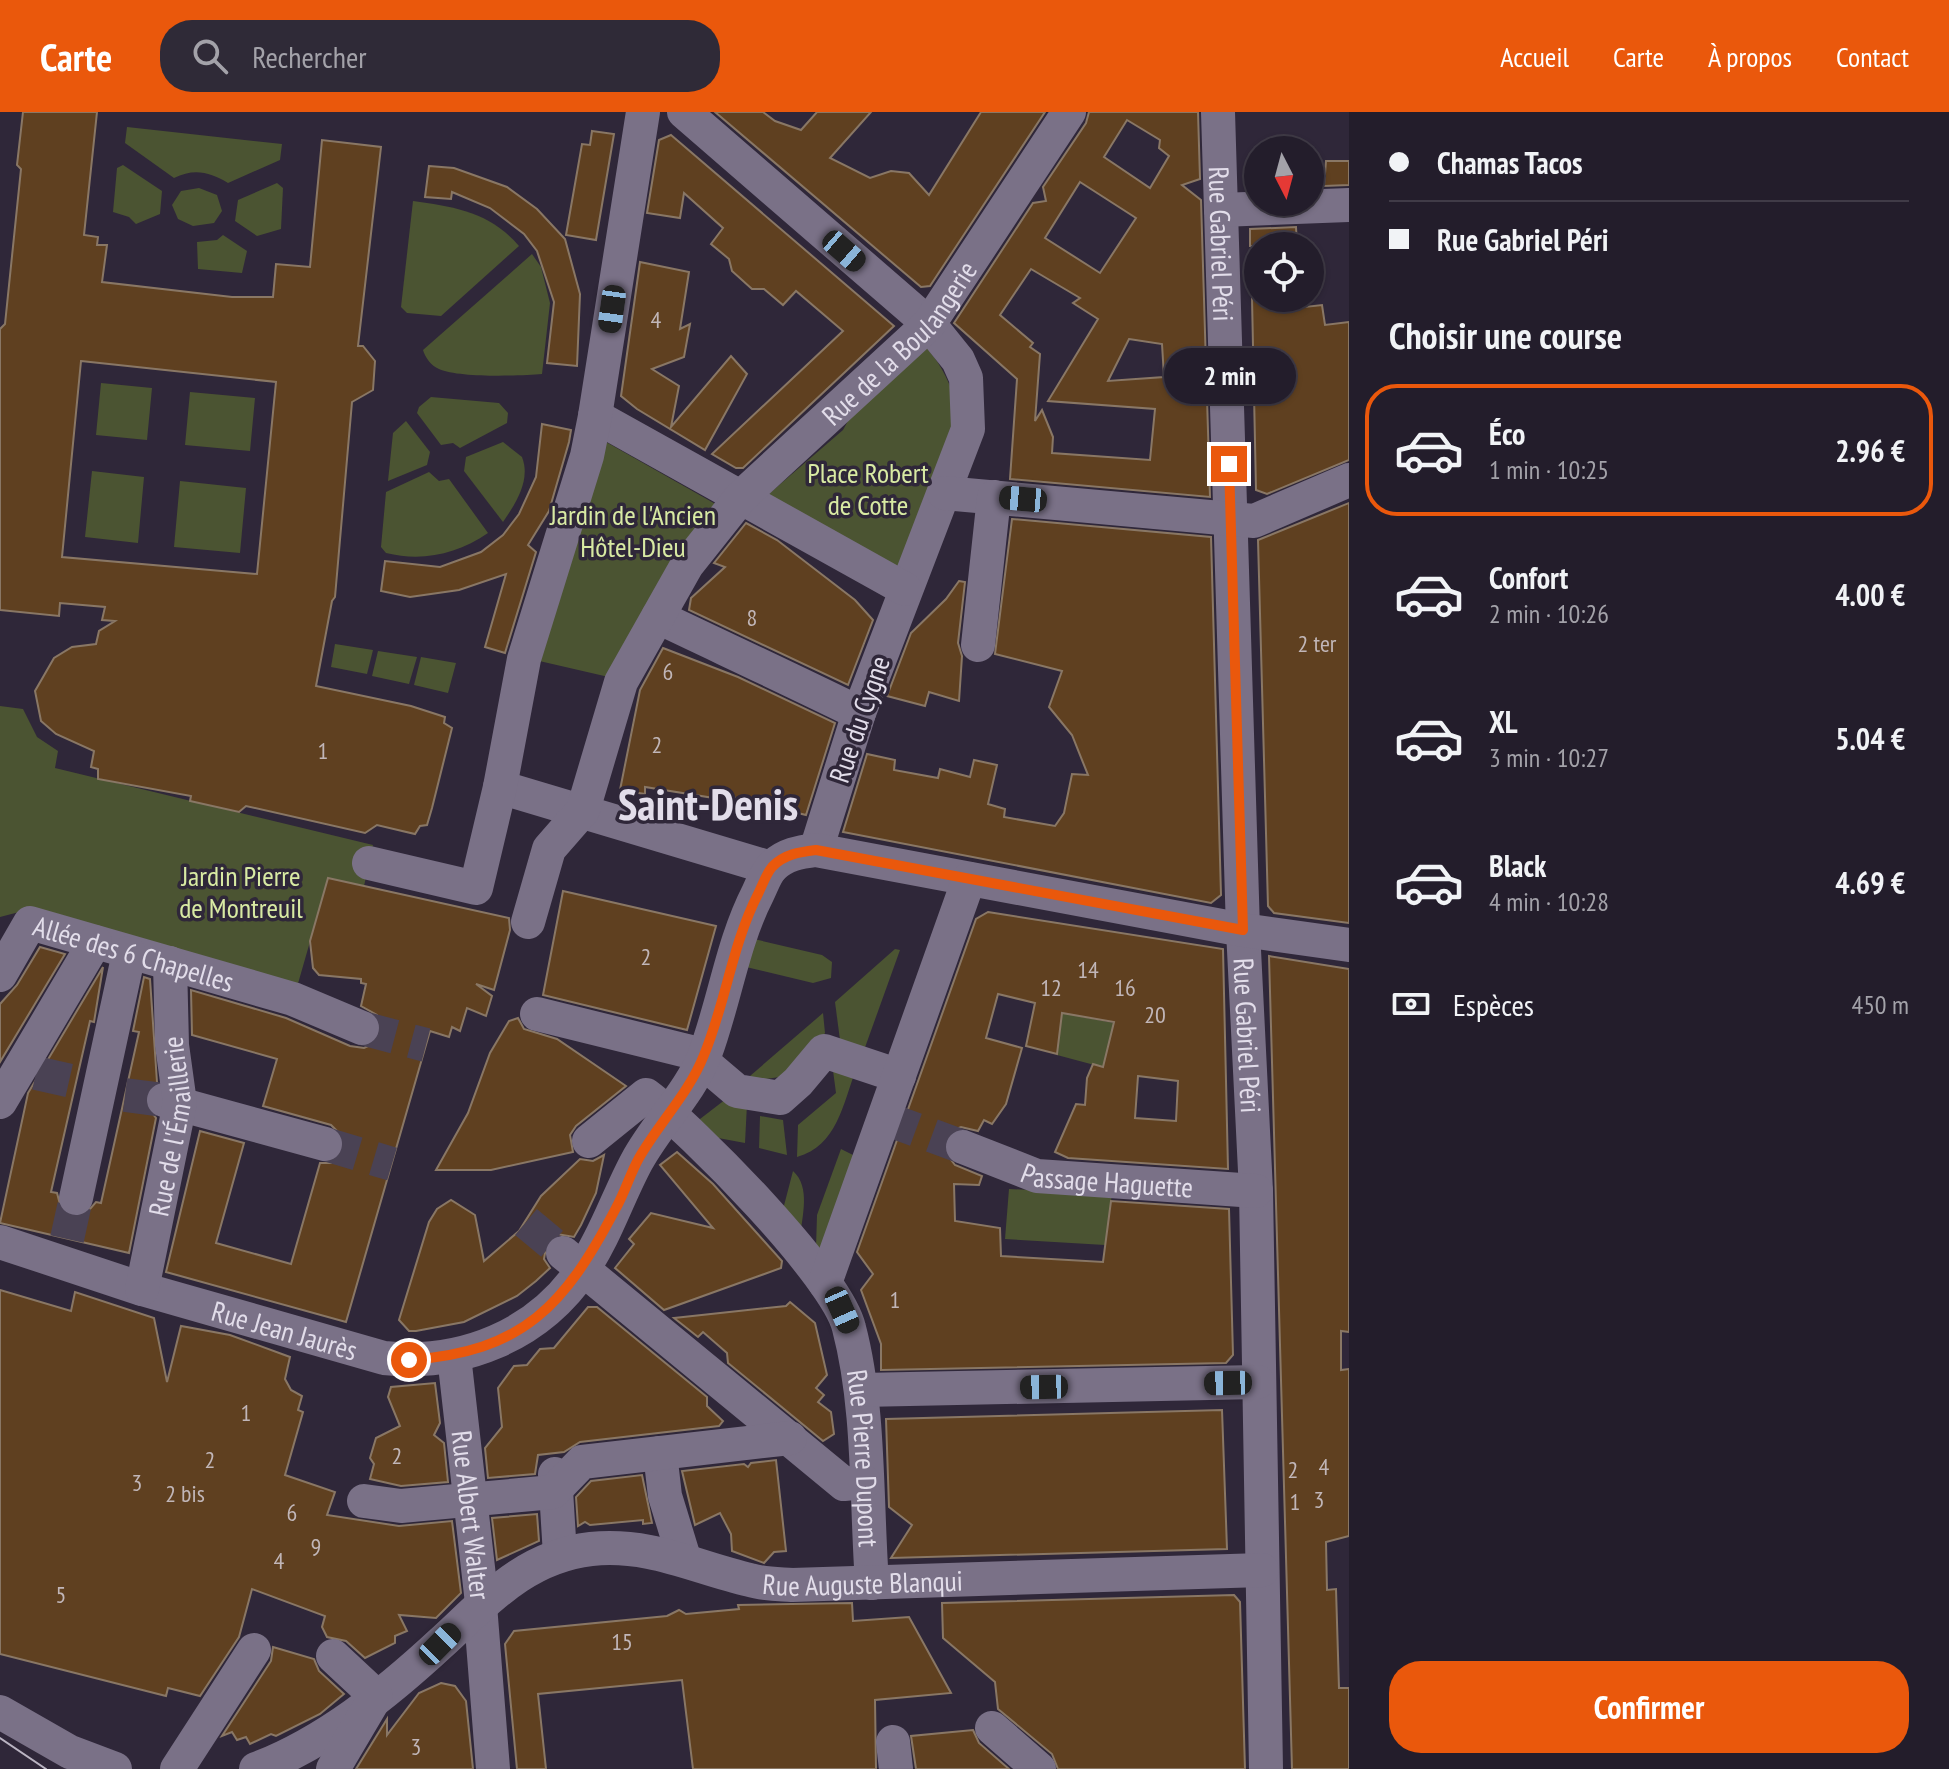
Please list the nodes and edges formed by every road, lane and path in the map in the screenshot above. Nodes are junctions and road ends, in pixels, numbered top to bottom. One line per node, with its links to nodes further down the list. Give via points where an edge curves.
1 (643, 112): 8 (street)
2 (684, 112): 7 (street, Rue du Cygne)
3 (1069, 112): 7 (street, Rue de la Boulangerie)
4 (1218, 112): 6 (street, Rue Gabriel Péri)
5 (1349, 205): 6 (street)
6 (1221, 210): 13 (street, Rue Gabriel Péri)
7 (929, 324): 10 (street, Rue du Cygne, via 958,360 969,401 968,429); 11 (street, Rue de la Boulangerie)
8 (595, 416): 11 (street); 18 (street, via 524,659)
9 (1349, 480): 13 (street, via 1254,521)
10 (944, 493): 12 (street); 14 (street, Rue du Cygne)
11 (741, 497): 14 (street); 15 (street, Rue de la Boulangerie, via 687,565)
12 (994, 497): 13 (street); 16 (street)
13 (1230, 516): 25 (street, Rue Gabriel Péri)
14 (905, 589): 17 (street, Rue du Cygne)
15 (658, 617): 17 (street); 19 (street, Rue de la Boulangerie, via 621,682)
16 (978, 645)
17 (859, 713): 20 (street, Rue du Cygne)
18 (500, 787): 19 (street); 21 (street, via 476,888)
19 (583, 810): 22 (street); 24 (street, via 549,849)
20 (816, 850): 22 (street, via 791,854); 23 (street)
21 (369, 863)
22 (771, 868): 33 (street, Rue Jean Jaurès, via 740,928 720,1014)
23 (969, 879): 25 (street); 34 (street)
24 (528, 922)
25 (1243, 930): 27 (street); 41 (street, Rue Gabriel Péri)
26 (95, 942): 28 (street, Allée des 6 Chapelles); 30 (street, Allée des 6 Chapelles, via 30,923); 35 (street, via 29,1070)
27 (1349, 945)
28 (129, 953): 29 (street, Allée des 6 Chapelles); 42 (street)
29 (170, 963): 32 (street, Allée des 6 Chapelles, via 293,999); 36 (street, Rue de l'Émaillerie)
30 (0, 975)
31 (537, 1014): 33 (street)
32 (362, 1028)
33 (703, 1058): 34 (street, via 737,1091 780,1098 824,1051); 37 (street, Rue Jean Jaurès)
34 (899, 1076): 45 (street)
35 (0, 1102)
36 (172, 1102): 39 (street); 46 (street, Rue de l'Émaillerie)
37 (670, 1113): 38 (street, via 646,1095); 44 (street, Rue Jean Jaurès); 45 (street, Rue Pierre Dupont)
38 (589, 1141)
39 (325, 1144)
40 (963, 1147): 41 (street, Passage Haguette, via 1037,1176)
41 (1256, 1191): 48 (street, Rue Gabriel Péri)
42 (76, 1198)
43 (0, 1242): 46 (street, Rue Jean Jaurès, via 64,1249)
44 (573, 1261): 47 (street, Rue Jean Jaurès, via 544,1313 481,1350); 50 (street)
45 (825, 1283): 49 (street, Rue Pierre Dupont, via 849,1325)
46 (142, 1289): 47 (street, Rue Jean Jaurès, via 384,1358)
47 (454, 1356): 54 (street, Rue Albert Walter)
48 (1258, 1382): 49 (street); 58 (street, Rue Gabriel Péri)
49 (861, 1390): 52 (street, Rue Pierre Dupont)
50 (790, 1438): 51 (street); 52 (street, via 844,1484)
51 (660, 1453): 53 (street, via 582,1462); 57 (street, via 665,1496)
52 (864, 1482): 59 (street, Rue Pierre Dupont)
53 (554, 1483): 54 (street); 56 (street)
54 (470, 1499): 55 (street, via 401,1506); 60 (street, Rue Albert Walter)
55 (364, 1501)
56 (560, 1555): 57 (street, Rue Auguste Blanqui, via 638,1549); 60 (street, Rue Auguste Blanqui, via 529,1567)
57 (684, 1558): 59 (street, Rue Auguste Blanqui, via 750,1581)
58 (1262, 1570): 59 (street, Rue Auguste Blanqui); 72 (street, Rue Gabriel Péri)
59 (872, 1583)
60 (481, 1604): 63 (street, Rue Auguste Blanqui); 70 (street, Rue Albert Walter)
61 (254, 1650): 67 (street)
62 (333, 1656): 63 (street)
63 (376, 1696): 68 (street, Rue Auguste Blanqui, via 313,1743); 69 (street)
64 (10, 1718): 66 (street)
65 (992, 1728): 71 (street)
66 (115, 1769)
67 (177, 1769)
68 (256, 1769)
69 (333, 1769)
70 (493, 1769)
71 (1039, 1769)
72 (1266, 1769)

